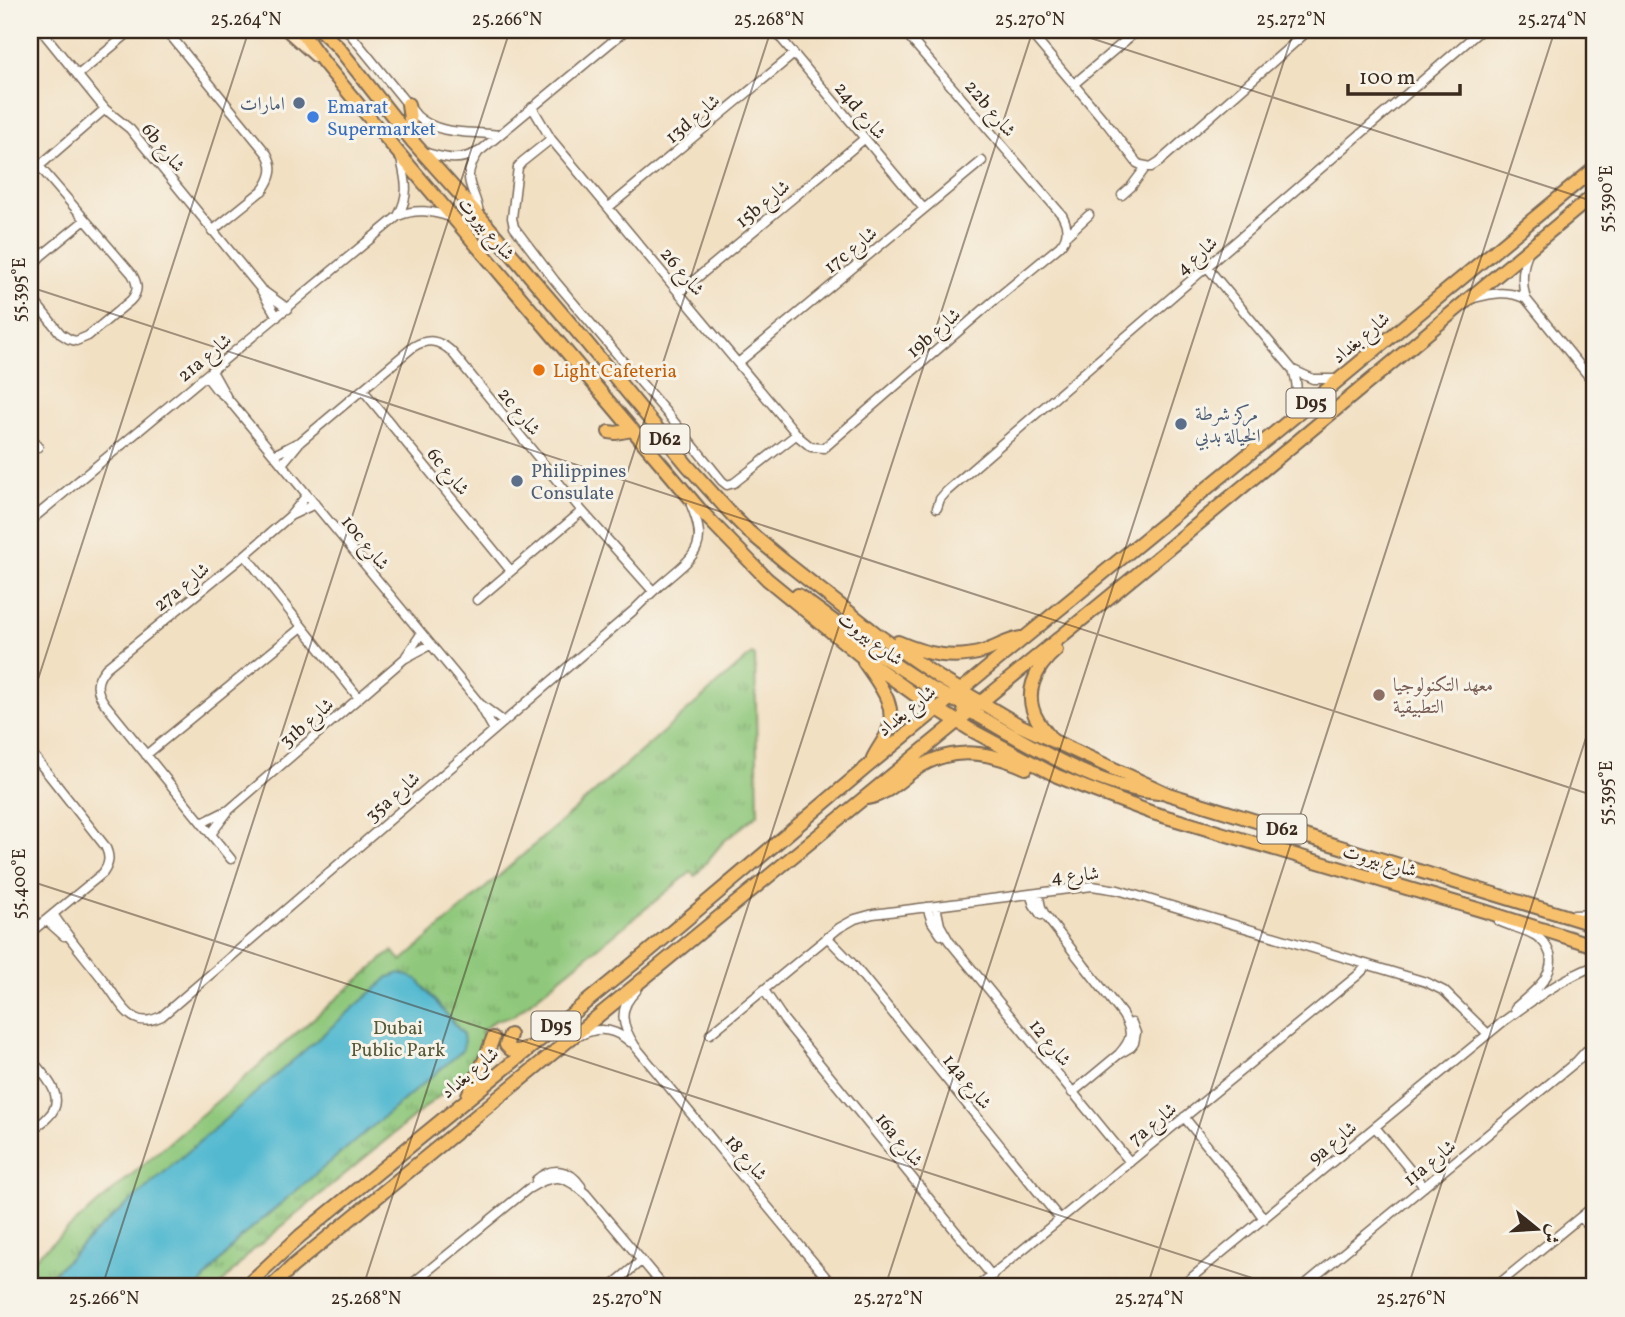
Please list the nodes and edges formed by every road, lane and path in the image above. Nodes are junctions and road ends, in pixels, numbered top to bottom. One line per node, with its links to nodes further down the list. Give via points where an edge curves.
1 (41, 30): 19 (street, 6b شارع)
2 (131, 30): 19 (street)
3 (286, 30): 18 (main road, شارع بيروت / D62)
4 (300, 30): 18 (main road, شارع بيروت / D62)
5 (320, 30): 16 (main road, شارع بيروت / D62)
6 (327, 30): 16 (main road, شارع بيروت / D62)
7 (347, 30): 21 (street)
8 (626, 30): 23 (street)
9 (774, 30): 17 (street, 24d شارع)
10 (903, 30): 40 (street, 22b شارع)
11 (1028, 30): 20 (street)
12 (1138, 30): 20 (street)
13 (1309, 30): 31 (street)
14 (1481, 30): 52 (street, شارع 4)
15 (166, 31): 47 (street, via 275,162 272,183)
16 (338, 47): 27 (main road, شارع بيروت / D62)
17 (794, 54): 26 (street, 24d شارع); 39 (street, 13d شارع)
18 (324, 63): 30 (main road, شارع بيروت / D62)
19 (78, 75): 22 (street, 6b شارع)
20 (1074, 84): 29 (street)
21 (408, 104): 24 (street, via 420,119 438,129); 27 (main road)
22 (105, 109): 33 (street); 47 (street, 6b شارع, via 130,129)
23 (528, 110): 24 (street); 25 (street, شارع 26)
24 (499, 135): 28 (street)
25 (551, 139): 39 (street, شارع 26); 71 (street, via 518,167 512,218 555,281 727,485)
26 (864, 139): 41 (street, 24d شارع); 55 (street, 15b شارع)
27 (417, 147): 28 (street, via 452,159); 44 (main road, شارع بيروت / D62)
28 (480, 151): 44 (street, via 469,181)
29 (1130, 153): 31 (street, via 1148,161); 34 (street)
30 (401, 155): 43 (street, via 407,195); 45 (main road, شارع بيروت / D62)
31 (1166, 155): 34 (street)
32 (982, 161): 41 (street, 17c شارع)
33 (39, 166): 36 (street); 46 (street)
34 (1146, 167): 38 (street)
35 (1595, 168): 65 (main road, شارع بغداد / D95)
36 (30, 173)
37 (1595, 194): 49 (main road, شارع بغداد / D95)
38 (1122, 195)
39 (609, 207): 55 (street, شارع 26)
40 (1053, 207): 48 (street, 22b شارع, via 1062,215); 50 (street, 22b شارع, via 1063,231)
41 (924, 209): 62 (street, 17c شارع)
42 (1089, 215): 48 (street)
43 (398, 216): 45 (street, via 419,210); 59 (street, 21a شارع)
44 (480, 217): 93 (main road, شارع بيروت / D62, via 734,517)
45 (454, 219): 69 (main road, شارع بيروت / D62)
46 (85, 220): 51 (street); 60 (street, via 123,264 132,288 128,299 88,336 76,341 61,334)
47 (212, 231): 53 (street, 6b شارع)
48 (1066, 236): 50 (street)
49 (1529, 250): 57 (main road, شارع بغداد / D95); 58 (street, via 1522,278)
50 (1052, 252): 72 (street, 19b شارع)
51 (30, 266)
52 (1207, 267): 63 (street); 81 (street, شارع 4, via 947,491)
53 (260, 288): 59 (street, 6b شارع); 61 (street, 6b شارع)
54 (30, 290): 60 (street)
55 (680, 292): 62 (street, شارع 26)
56 (30, 296): 60 (street)
57 (1470, 299): 58 (street, via 1501,292); 86 (main road, شارع بغداد / D95)
58 (1525, 299): 66 (street)
59 (288, 309): 61 (street, 21a شارع)
60 (43, 311)
61 (277, 317): 64 (street, 21a شارع)
62 (738, 363): 71 (street, شارع 26)
63 (1293, 370): 65 (street, via 1313,379); 68 (street, via 1298,393)
64 (209, 373): 76 (street, 10c شارع); 84 (street, 21a شارع)
65 (1341, 379): 68 (main road, شارع بغداد / D95)
66 (1595, 383)
67 (363, 390): 74 (street); 82 (street, 2c شارع, via 413,347 437,342 451,351); 87 (street, 6c شارع)
68 (1289, 421): 94 (main road, شارع بغداد / D95)
69 (632, 430): 70 (main road); 79 (main road, شارع بيروت / D62)
70 (609, 432)
71 (797, 434): 72 (street, شارع 26, via 817,448 828,446)
72 (836, 437)
73 (30, 438): 75 (street)
74 (300, 442): 76 (street); 77 (street)
75 (38, 447)
76 (274, 455): 77 (street, 10c شارع)
77 (282, 464): 78 (street, 10c شارع)
78 (307, 495): 80 (street, 10c شارع); 83 (street, 27a شارع)
79 (688, 496): 88 (main road, شارع بيروت / D62); 89 (street, 35a شارع, via 699,525 697,548)
80 (315, 504): 83 (street, 27a شارع); 92 (street, 10c شارع)
81 (937, 508)
82 (582, 511): 87 (street); 89 (street, 2c شارع)
83 (290, 516): 85 (street, 27a شارع)
84 (30, 521)
85 (245, 555): 91 (street); 110 (street, 27a شارع, via 98,678 97,690 105,704)
86 (1157, 558): 101 (main road, شارع بغداد / D95); 108 (main road, via 1038,670 1031,701 1038,722)
87 (511, 571): 90 (street)
88 (767, 579): 96 (main road, شارع بيروت / D62); 100 (main road, via 795,593)
89 (650, 594): 105 (street, 35a شارع)
90 (477, 600)
91 (302, 627): 99 (street); 110 (street)
92 (421, 634): 95 (street, 10c شارع); 97 (street, 31b شارع)
93 (878, 635): 94 (main road, via 925,652 953,656 986,651); 98 (main road, شارع بيروت / D62)
94 (1025, 637): 98 (main road, شارع بغداد / D95)
95 (430, 645): 97 (street, 31b شارع); 102 (street, 10c شارع)
96 (860, 656): 103 (main road, شارع بيروت / D62); 111 (main road, via 884,691 891,711 889,728)
97 (404, 659): 99 (street, 31b شارع)
98 (961, 690): 100 (main road, شارع بغداد / D95); 101 (main road, شارع بيروت / D62)
99 (359, 698): 115 (street, 31b شارع)
100 (950, 699): 101 (main road); 103 (main road, شارع بغداد / D95)
101 (981, 703): 104 (main road, شارع بغداد / D95); 108 (main road, شارع بيروت / D62)
102 (480, 704): 105 (street, 10c شارع); 107 (street, 10c شارع)
103 (938, 709): 104 (main road); 106 (main road, شارع بيروت / D62); 111 (main road, شارع بغداد / D95)
104 (970, 711): 106 (main road, شارع بغداد / D95); 113 (main road, via 1111,784)
105 (504, 722): 107 (street, 35a شارع)
106 (957, 722): 112 (main road, شارع بيروت / D62); 114 (main road, شارع بغداد / D95)
107 (494, 730): 124 (street, 35a شارع, via 162,1016 146,1021 133,1017)
108 (1055, 743): 113 (main road, شارع بيروت / D62)
109 (30, 751): 124 (street, via 109,856 103,873)
110 (146, 754): 116 (street)
111 (868, 766): 141 (main road, شارع بغداد / D95)
112 (1057, 776): 114 (main road, via 986,754 960,754 934,760 884,793); 121 (main road, شارع بيروت / D62, via 1153,813)
113 (1168, 794): 123 (main road, شارع بيروت / D62)
114 (863, 798): 129 (main road, شارع بغداد / D95)
115 (229, 810): 116 (street, 31b شارع); 117 (street, 31b شارع)
116 (202, 823): 117 (street)
117 (211, 834): 118 (street)
118 (231, 859)
119 (1034, 893): 120 (street, شارع 4); 130 (street, شارع 4, via 1110,888); 147 (street, via 1136,1033 1131,1047)
120 (931, 906): 127 (street, شارع 4, via 863,915); 147 (street, شارع 12, via 949,941)
121 (1484, 911): 128 (main road, شارع بيروت / D62); 135 (street, 9a شارع, via 1539,938 1551,960 1546,978)
122 (1595, 914): 123 (street)
123 (1567, 916): 125 (main road, شارع بيروت / D62)
124 (49, 917): 126 (street)
125 (1595, 925)
126 (30, 933)
127 (830, 935): 134 (street, شارع 4); 157 (street, 14a شارع)
128 (1595, 946)
129 (680, 948): 140 (main road, شارع بغداد / D95); 142 (street, شارع 18, via 626,1004 625,1029)
130 (1352, 961): 131 (street, شارع 4); 133 (street)
131 (1368, 965): 133 (street, 7a شارع); 138 (street, شارع 4, via 1444,991)
132 (1595, 966): 135 (street, 9a شارع, via 1546,991)
133 (1346, 984): 149 (street, 7a شارع)
134 (761, 992): 136 (street, شارع 4); 160 (street, 16a شارع)
135 (1504, 1021): 138 (street, 9a شارع)
136 (710, 1034)
137 (510, 1035): 141 (main road, via 506,1045 513,1051)
138 (1485, 1036): 150 (street, 9a شارع)
139 (493, 1038): 148 (main road)
140 (564, 1043): 142 (street, شارع 18, via 604,1029); 164 (main road, شارع بغداد / D95)
141 (531, 1046): 148 (main road, شارع بغداد / D95)
142 (635, 1046): 162 (street, شارع 18)
143 (1595, 1048): 146 (street, 11a شارع)
144 (1595, 1054): 146 (street, 11a شارع)
145 (30, 1058): 151 (street, via 57,1099 51,1115)
146 (1577, 1061): 153 (street, 11a شارع)
147 (1072, 1093): 152 (street, شارع 12)
148 (465, 1102): 163 (main road, شارع بغداد / D95, via 300,1236)
149 (1184, 1118): 152 (street, 7a شارع); 155 (street)
150 (1375, 1127): 153 (street); 155 (street, 9a شارع)
151 (31, 1130)
152 (1130, 1162): 157 (street, 7a شارع)
153 (1424, 1187): 161 (street, 11a شارع)
154 (1595, 1205): 156 (street)
155 (1266, 1217): 171 (street, 9a شارع)
156 (1581, 1217): 158 (street); 174 (street)
157 (1060, 1219): 160 (street, 7a شارع)
158 (1595, 1234)
159 (641, 1261): 165 (street, via 574,1176 559,1170 542,1175); 166 (street); 167 (street)
160 (992, 1276): 170 (street, 7a شارع)
161 (1314, 1278): 172 (street, 11a شارع); 173 (street)
162 (829, 1281): 168 (street); 169 (street)
163 (245, 1287)
164 (271, 1287)
165 (408, 1287)
166 (610, 1287)
167 (664, 1287)
168 (810, 1287)
169 (818, 1287)
170 (978, 1287)
171 (1180, 1287)
172 (1302, 1287)
173 (1321, 1287)
174 (1496, 1287)

